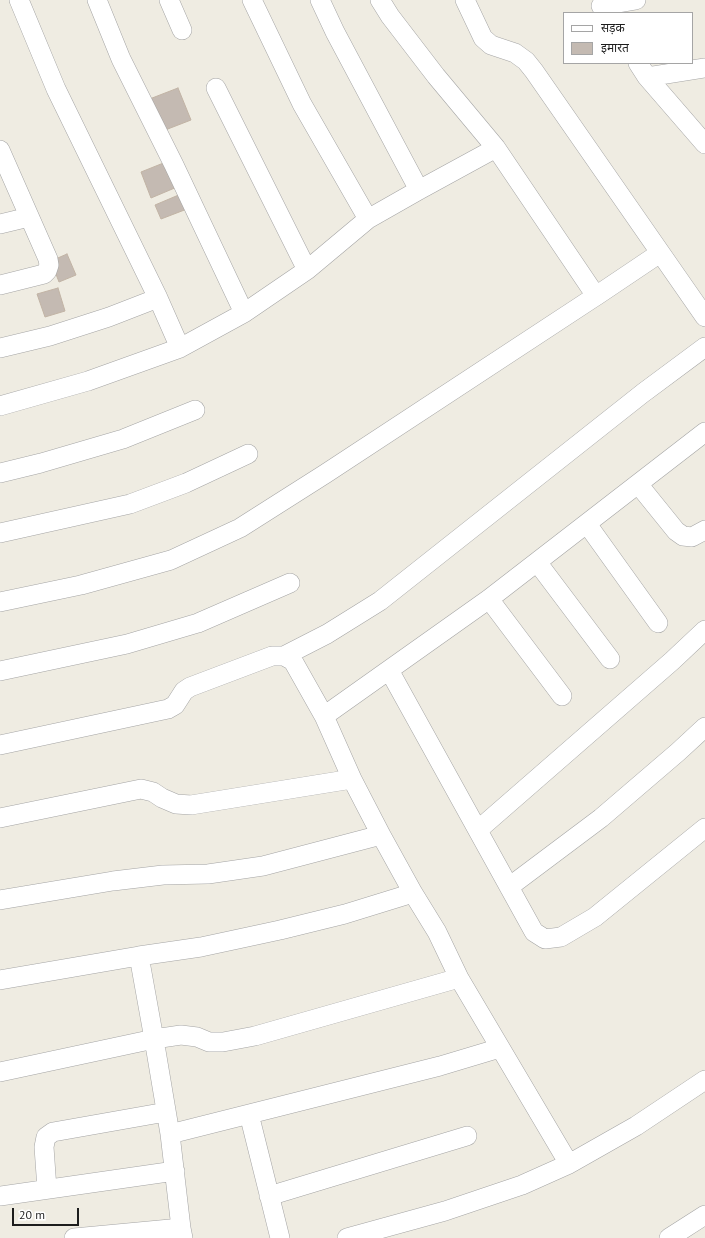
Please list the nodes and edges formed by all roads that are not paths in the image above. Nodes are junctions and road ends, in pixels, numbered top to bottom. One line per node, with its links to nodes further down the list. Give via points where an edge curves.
1 (19, 0): 25 (street, via 56,89)
2 (96, 0): 27 (street, via 121,59)
3 (169, 0): 10 (street)
4 (252, 0): 19 (street, via 302,104)
5 (320, 0): 17 (street)
6 (380, 0): 15 (street, via 436,76)
7 (466, 0): 21 (street, via 483,38 491,45 515,53 526,60)
8 (636, 0): 9 (street)
9 (602, 6)
10 (182, 30)
11 (705, 68): 12 (street)
12 (642, 70): 14 (street)
13 (216, 88): 22 (street)
14 (705, 144)
15 (496, 148): 17 (street); 24 (street)
16 (0, 150): 18 (street)
17 (419, 190): 19 (street)
18 (29, 217): 20 (street); 23 (street, via 48,259 47,271 44,274)
19 (368, 220): 22 (street)
20 (0, 224)
21 (660, 253): 24 (street); 26 (street)
22 (307, 270): 27 (street)
23 (0, 285)
24 (596, 296): 43 (street, via 240,528 171,560 81,585)
25 (158, 298): 29 (street, via 50,336); 30 (street)
26 (703, 310)
27 (244, 313): 30 (street)
28 (705, 347): 46 (street, via 380,601 328,634)
29 (0, 348)
30 (180, 348): 31 (street, via 88,381)
31 (0, 406)
32 (195, 410): 35 (street, via 123,439)
33 (705, 432): 36 (street)
34 (248, 454): 39 (street, via 186,483 130,504)
35 (0, 473)
36 (638, 484): 37 (street); 38 (street, via 676,531 683,536 692,537)
37 (587, 524): 40 (street); 44 (street)
38 (705, 530)
39 (0, 533)
40 (537, 562): 42 (street); 47 (street)
41 (290, 583): 49 (street, via 198,623 127,644)
42 (489, 600): 48 (street); 50 (street)
43 (0, 602)
44 (658, 623)
45 (705, 630): 57 (street)
46 (284, 656): 51 (street, via 293,661); 53 (street, via 272,656 190,687 184,691 175,705 168,709)
47 (610, 659)
48 (389, 670): 51 (street); 57 (street)
49 (0, 671)
50 (562, 696)
51 (324, 716): 54 (street)
52 (705, 727): 59 (street, via 601,818)
53 (0, 745)
54 (352, 779): 55 (street, via 191,805 176,804 153,792 141,790); 58 (street)
55 (0, 818)
56 (705, 828): 59 (street, via 595,917 561,937 545,939 534,932)
57 (478, 830): 59 (street)
58 (380, 836): 60 (street); 61 (street, via 262,866 208,874 163,875 113,881)
59 (509, 887)
60 (413, 893): 62 (street, via 345,914 280,930 201,947); 63 (street, via 437,932)
61 (0, 900)
62 (139, 956): 64 (street); 65 (street)
63 (459, 978): 65 (street, via 255,1036 223,1042 209,1042 181,1035); 66 (street)
64 (0, 980)
65 (154, 1039): 67 (street); 69 (street)
66 (500, 1048): 70 (street, via 440,1066); 73 (street)
67 (0, 1072)
68 (705, 1080): 73 (street, via 636,1126)
69 (166, 1112): 71 (street); 75 (street, via 53,1132 46,1137 44,1147)
70 (249, 1114): 71 (street); 77 (street)
71 (170, 1134): 74 (street)
72 (467, 1136): 77 (street)
73 (569, 1164): 82 (street, via 522,1185 445,1211)
74 (174, 1171): 75 (street); 79 (street)
75 (47, 1189): 76 (street)
76 (0, 1196)
77 (270, 1196): 81 (street)
78 (705, 1215): 83 (street)
79 (182, 1233): 80 (street)
80 (74, 1238)
81 (280, 1238)
82 (347, 1238)
83 (669, 1238)

